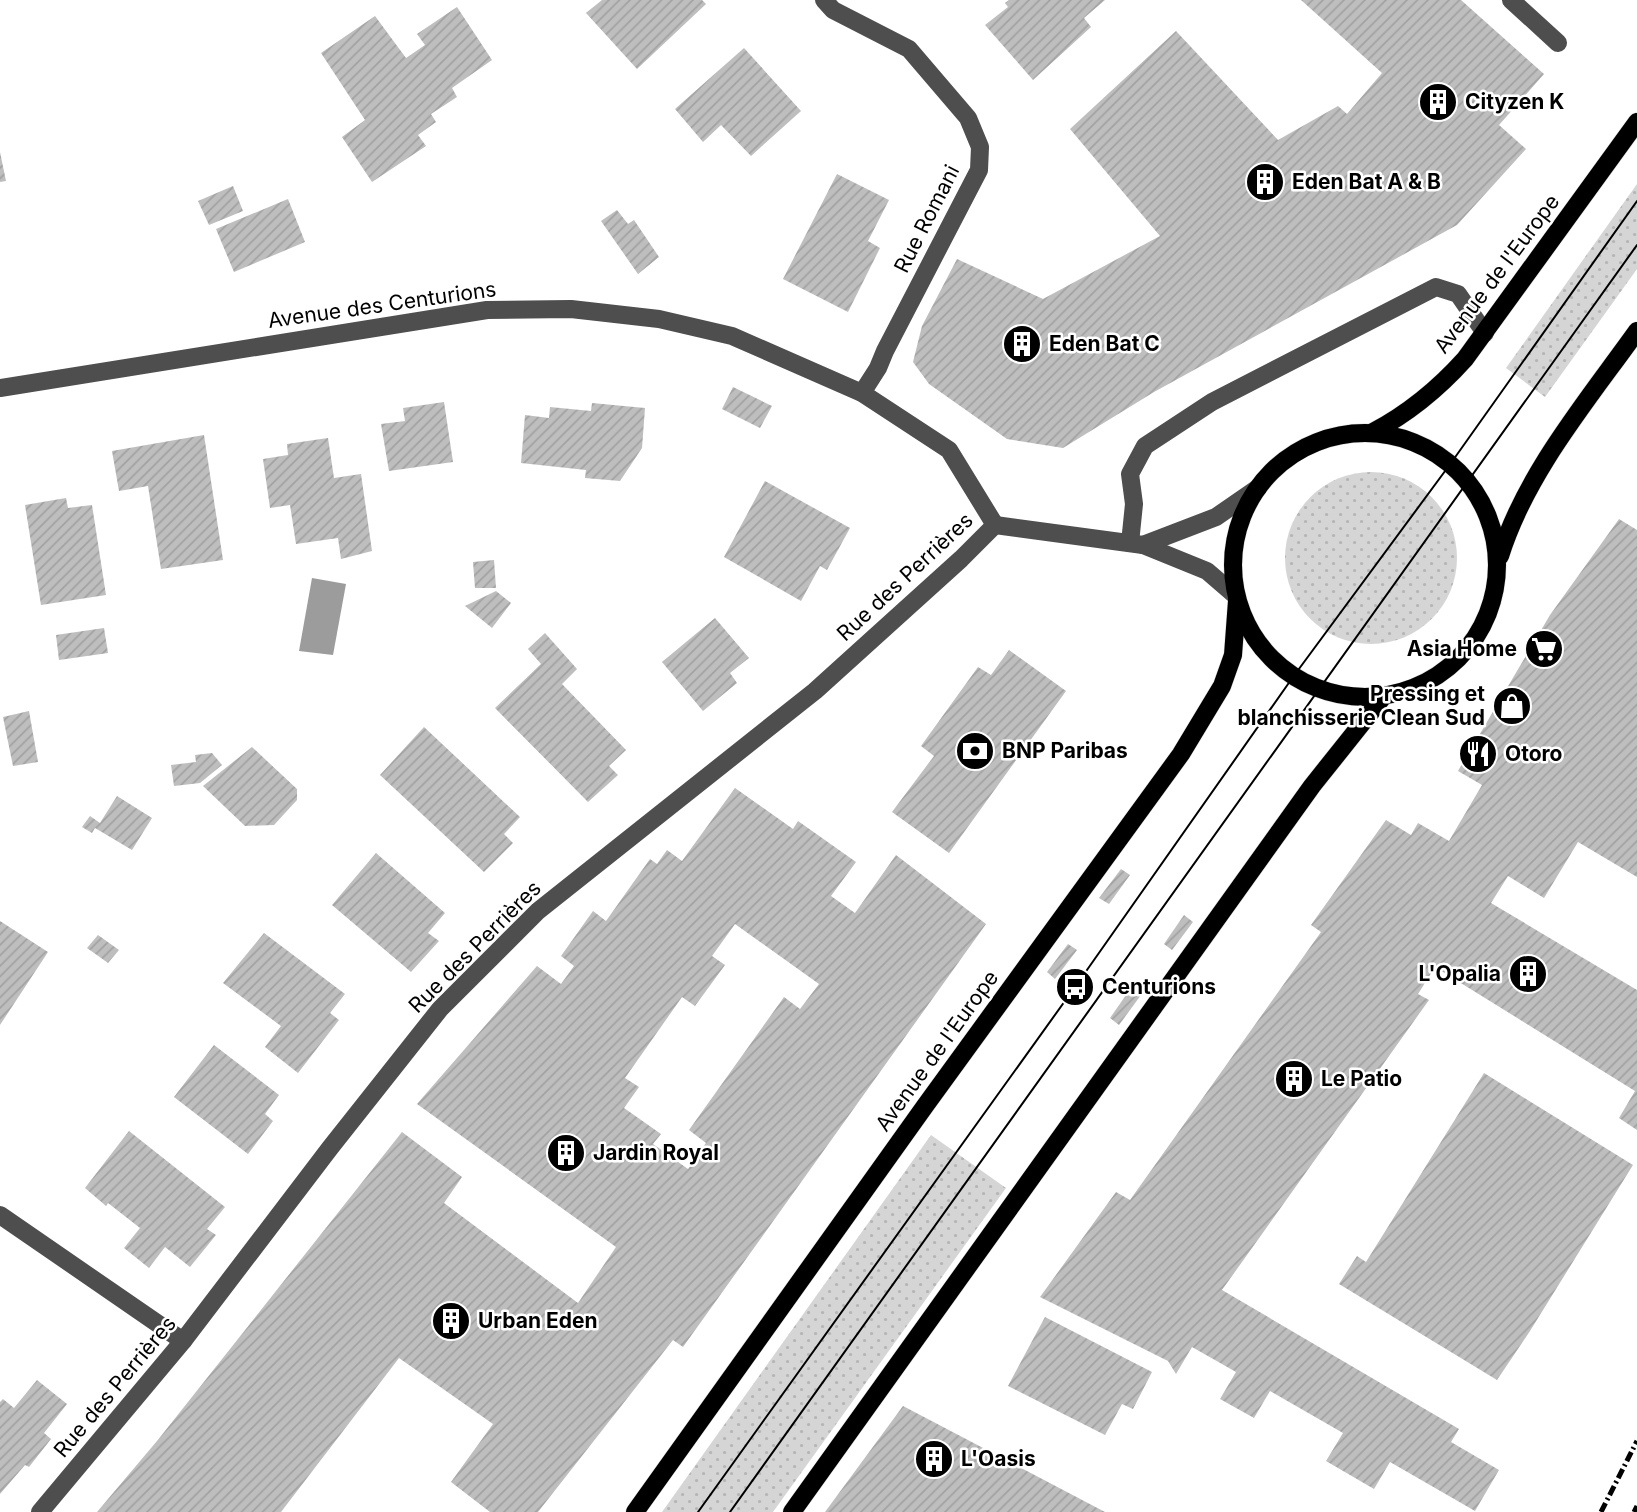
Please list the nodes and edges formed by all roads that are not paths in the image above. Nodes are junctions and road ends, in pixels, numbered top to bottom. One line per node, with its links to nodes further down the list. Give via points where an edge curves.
1 (824, 0): 8 (street, Rue Romani, via 833,10 909,49 968,118 980,147 979,170)
2 (1511, 0): 3 (street)
3 (1558, 43)
4 (1637, 122): 6 (main road, Avenue de l'Europe)
5 (1637, 331): 13 (main road, via 1525,496 1509,526)
6 (1485, 333): 9 (main road, Avenue de l'Europe, via 1447,379 1404,415); 12 (street, via 1458,294 1436,287 1212,402 1145,446 1130,474)
7 (0, 388): 8 (street, Avenue des Centurions, via 487,310 571,309 659,319 732,336)
8 (862, 393): 11 (street, Avenue des Centurions, via 949,450)
9 (1373, 432): 10 (main road, via 1329,438 1299,452); 13 (main road, via 1415,441 1469,480 1490,517)
10 (1258, 488): 12 (street, via 1216,517); 14 (main road, via 1235,540)
11 (995, 525): 12 (street); 17 (street, Rue des Perrières, via 815,691 538,911 440,1009)
12 (1136, 544): 14 (street, via 1208,571)
13 (1499, 560): 15 (main road, via 1494,599 1479,635 1453,665 1420,686)
14 (1236, 598): 15 (main road, via 1249,631 1269,657 1293,677 1318,690 1350,698); 19 (main road, Avenue de l'Europe, via 1233,655 1222,687 1181,754)
15 (1383, 698): 20 (main road, via 1311,786)
16 (0, 1215): 17 (street)
17 (183, 1341): 18 (street, Rue des Perrières)
18 (40, 1512)
19 (635, 1512)
20 (792, 1512)

